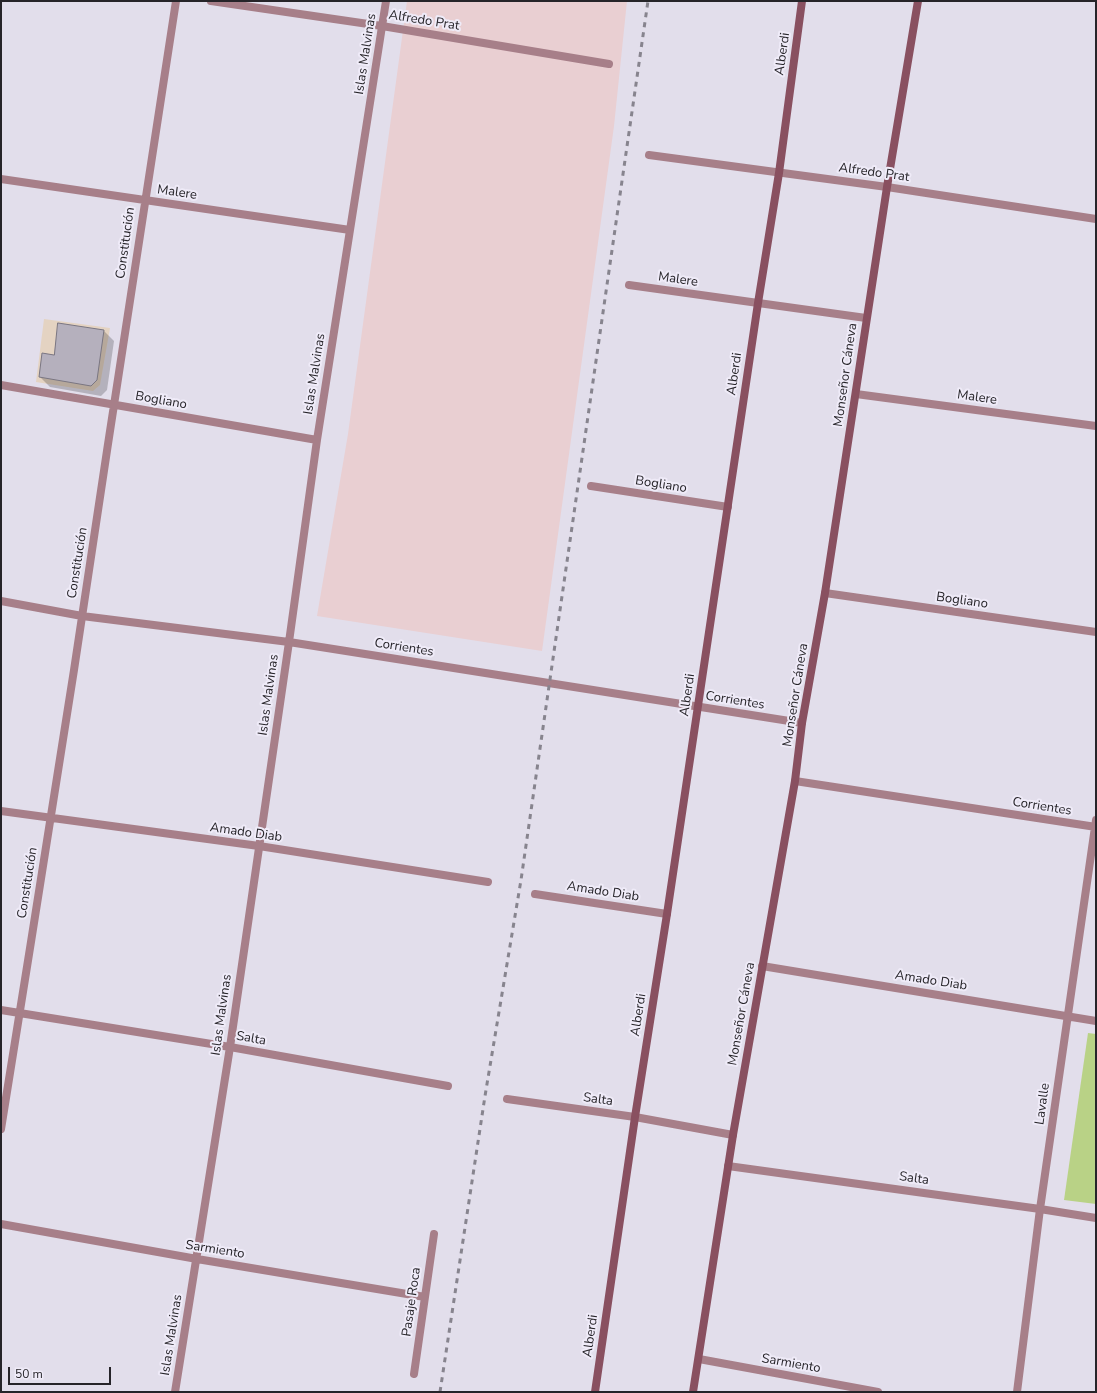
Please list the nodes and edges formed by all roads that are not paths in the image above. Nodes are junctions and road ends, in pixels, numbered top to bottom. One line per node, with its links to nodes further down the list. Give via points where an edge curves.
1 (176, 1): 12 (street, Constitución)
2 (211, 1): 6 (street, Alfredo Prat)
3 (386, 1): 6 (street, Islas Malvinas)
4 (802, 1): 9 (street, Alberdi)
5 (918, 1): 11 (street, Monseñor Cáneva)
6 (382, 26): 7 (street, Alfredo Prat); 14 (street, Islas Malvinas)
7 (609, 64)
8 (649, 155): 9 (street, Alfredo Prat)
9 (779, 173): 11 (street, Alfredo Prat); 16 (street, Alberdi)
10 (1, 179): 12 (street, Malere)
11 (887, 187): 13 (street, Alfredo Prat); 17 (street, Monseñor Cáneva)
12 (144, 201): 14 (street, Malere); 20 (street, Constitución)
13 (1096, 219)
14 (350, 230): 22 (street, Islas Malvinas)
15 (629, 285): 16 (street, Malere)
16 (758, 303): 17 (street, Malere); 24 (street, Alberdi)
17 (866, 318): 19 (street, Monseñor Cáneva)
18 (1, 385): 20 (street, Bogliano)
19 (856, 394): 21 (street, Malere); 25 (street, Monseñor Cáneva)
20 (115, 404): 22 (street, Bogliano); 27 (street, Constitución)
21 (1096, 426)
22 (317, 440): 29 (street, Islas Malvinas)
23 (591, 486): 24 (street, Bogliano)
24 (728, 507): 30 (street, Alberdi)
25 (825, 593): 28 (street, Bogliano); 31 (street, Monseñor Cáneva)
26 (1, 601): 27 (street, Corrientes)
27 (82, 616): 29 (street, Corrientes); 34 (street, Constitución)
28 (1096, 632)
29 (289, 642): 30 (street, Corrientes); 36 (street, Islas Malvinas)
30 (698, 707): 31 (street, Corrientes); 39 (street, Alberdi)
31 (802, 724): 32 (street, Monseñor Cáneva)
32 (795, 781): 35 (street, Corrientes); 40 (street, Monseñor Cáneva)
33 (1, 811): 34 (street, Amado Diab)
34 (51, 818): 36 (street, Amado Diab); 42 (street, Constitución)
35 (1096, 825): 43 (street, Lavalle)
36 (259, 846): 37 (street, Amado Diab); 45 (street, Islas Malvinas)
37 (488, 882)
38 (535, 894): 39 (street, Amado Diab)
39 (667, 914): 48 (street, Alberdi)
40 (762, 966): 43 (street, Amado Diab); 50 (street, Monseñor Cáneva)
41 (1, 1010): 42 (street, Salta)
42 (19, 1013): 45 (street, Salta); 49 (street, Constitución)
43 (1068, 1016): 44 (street, Amado Diab); 52 (street, Lavalle)
44 (1096, 1021)
45 (230, 1048): 46 (street, Salta); 56 (street, Islas Malvinas)
46 (448, 1086)
47 (507, 1099): 48 (street, Salta)
48 (635, 1117): 50 (street, Salta); 61 (street, Alberdi)
49 (1, 1129)
50 (733, 1135): 51 (street, Monseñor Cáneva)
51 (728, 1166): 52 (street, Salta); 58 (street, Monseñor Cáneva)
52 (1040, 1208): 53 (street, Salta); 64 (street, Lavalle)
53 (1096, 1218)
54 (1, 1224): 56 (street, Sarmiento)
55 (434, 1234): 57 (street, Pasaje Roca)
56 (197, 1260): 57 (street, Sarmiento); 60 (street, Islas Malvinas)
57 (425, 1296): 59 (street, Pasaje Roca)
58 (699, 1359): 62 (street, Monseñor Cáneva); 63 (street, Sarmiento)
59 (414, 1374)
60 (175, 1392)
61 (595, 1392)
62 (693, 1392)
63 (878, 1392)
64 (1017, 1392)

